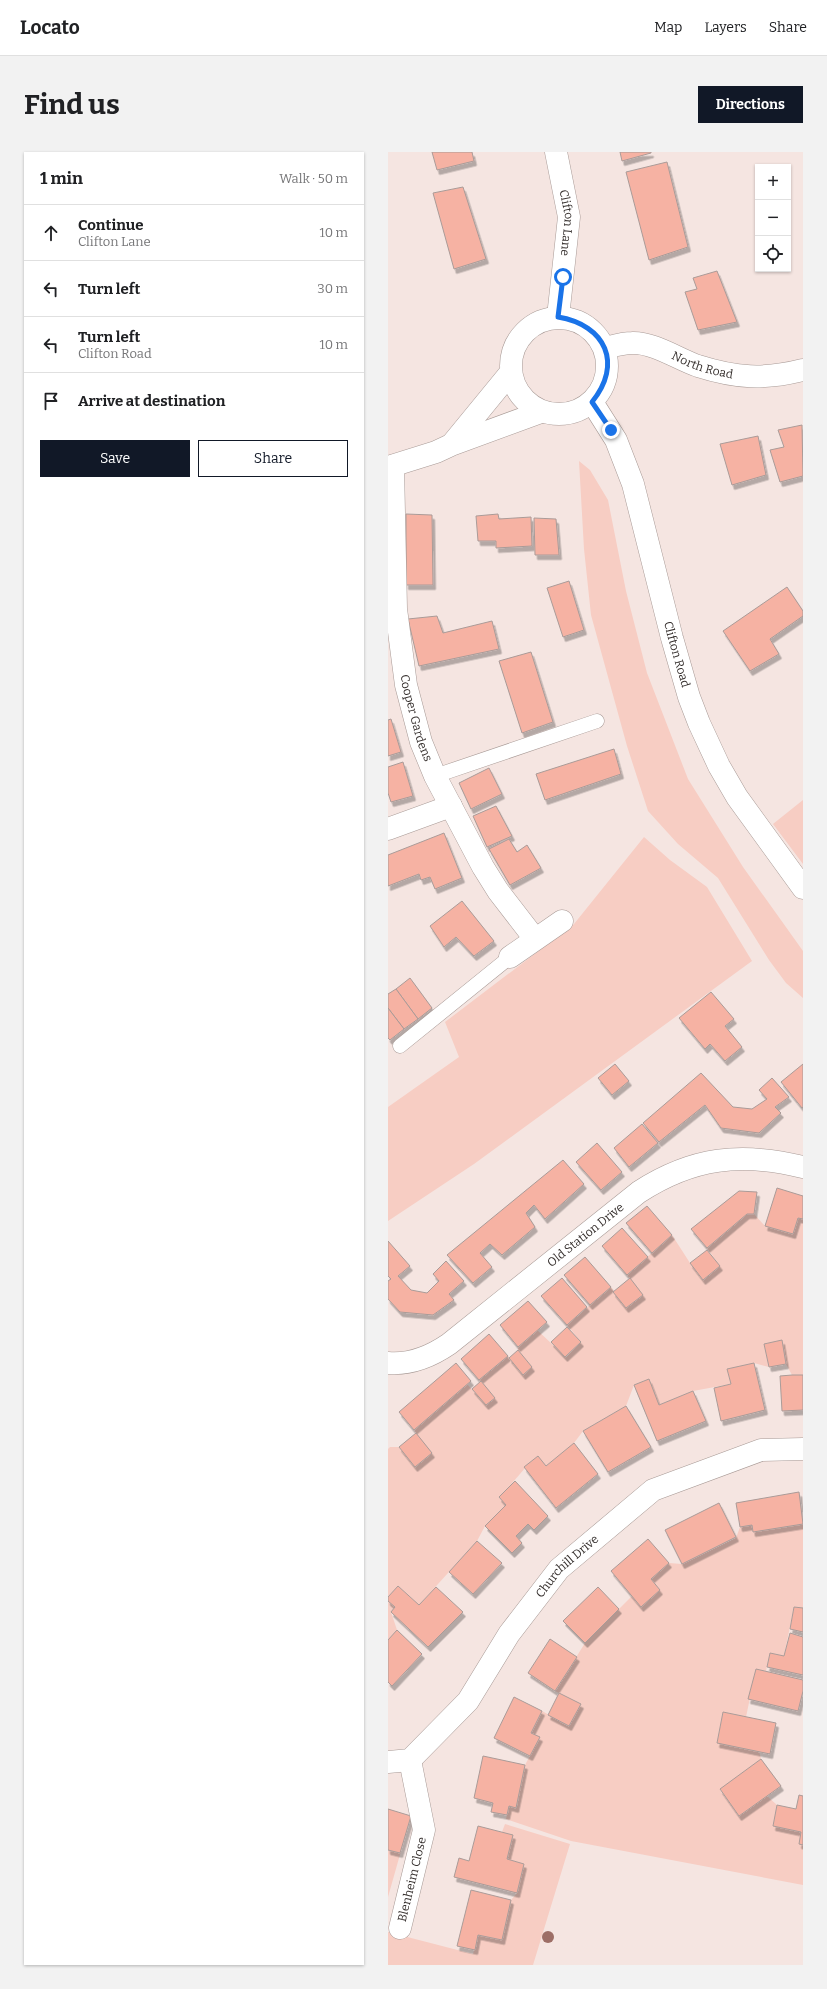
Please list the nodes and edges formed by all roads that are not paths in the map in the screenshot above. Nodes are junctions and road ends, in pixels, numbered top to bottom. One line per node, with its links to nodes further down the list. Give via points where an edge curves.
1 (556, 152): 2 (street, Clifton Lane, via 569,217)
2 (558, 317): 3 (street, via 586,325 597,335); 5 (street, via 541,321 526,330 517,342 512,356)
3 (605, 348): 4 (street, North Road, via 632,342 657,348 697,365 735,375 777,376); 6 (street, via 608,362 607,377 602,391)
4 (803, 370)
5 (511, 372): 7 (street, via 521,396); 8 (street)
6 (592, 402): 7 (street, via 577,412 559,415); 14 (street, Clifton Road, via 616,440 626,463 689,697 713,754 737,797)
7 (541, 412): 8 (street)
8 (451, 445): 9 (street)
9 (391, 466): 11 (street, Cooper Gardens, via 395,586 404,672 409,703)
10 (597, 721): 11 (lane)
11 (435, 776): 12 (street, Cooper Gardens)
12 (451, 806): 13 (street); 16 (street, Cooper Gardens, via 498,891)
13 (388, 829)
14 (803, 888)
15 (562, 921): 16 (street)
16 (535, 940): 17 (street)
17 (510, 957): 18 (lane)
18 (400, 1046)
19 (803, 1167): 20 (street, Old Station Drive, via 769,1160 740,1158 706,1162 672,1173 639,1192 449,1344 424,1358)
20 (391, 1365)
21 (803, 1449): 22 (street, Churchill Drive, via 761,1450 654,1490 558,1569 509,1634 468,1701)
22 (410, 1760): 23 (street); 24 (street, Blenheim Close, via 424,1830)
23 (388, 1762)
24 (400, 1928)

